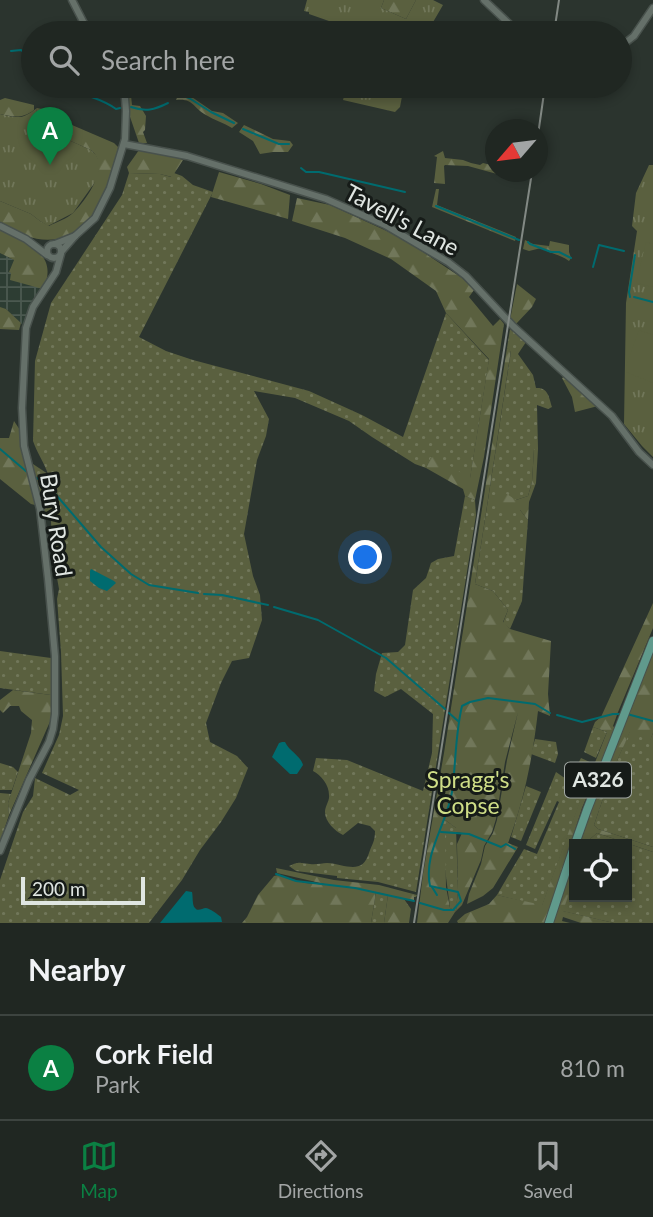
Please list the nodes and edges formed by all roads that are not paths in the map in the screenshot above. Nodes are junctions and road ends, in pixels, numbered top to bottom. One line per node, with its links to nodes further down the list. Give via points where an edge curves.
1 (72, 0): 4 (street)
2 (484, 0): 5 (street)
3 (653, 8): 6 (street)
4 (83, 21)
5 (506, 21)
6 (632, 38)
7 (125, 98): 8 (street)
8 (124, 144): 10 (street, via 103,205); 16 (street, Tavell's Lane, via 187,156 326,199 385,225 448,262 612,416)
9 (0, 226): 11 (street)
10 (75, 236): 12 (street); 13 (street)
11 (26, 239): 12 (street); 14 (street)
12 (53, 244): 13 (street); 14 (street, via 47,248)
13 (61, 253): 14 (street, via 56,259); 15 (street, Bury Road)
14 (48, 256): 15 (street)
15 (52, 278): 19 (street, Bury Road, via 26,328 23,403 24,446 40,509 48,579 55,715)
16 (653, 465)
17 (653, 641): 18 (main road, A326)
18 (577, 839)
19 (0, 851)
20 (569, 864): 21 (main road, A326)
21 (549, 923)

